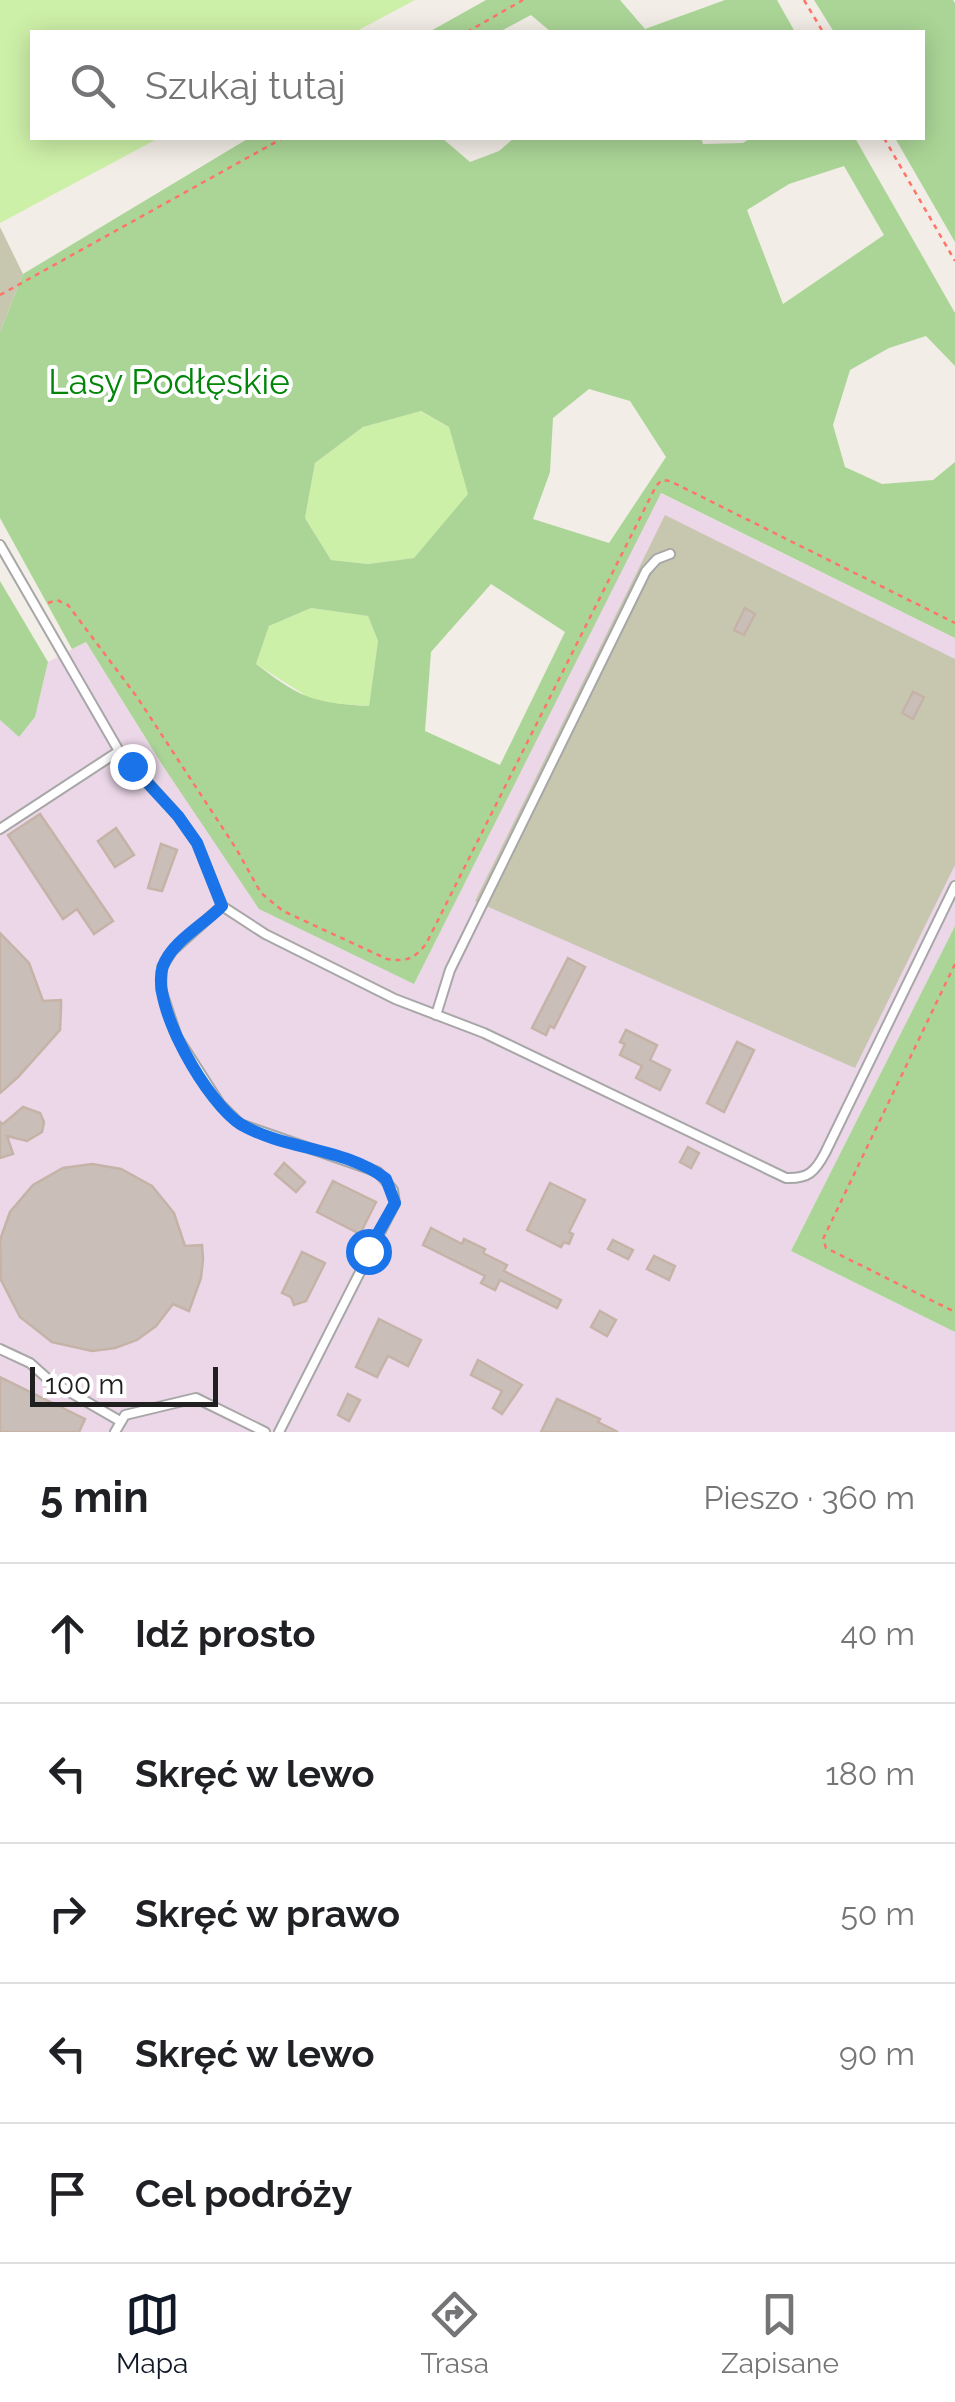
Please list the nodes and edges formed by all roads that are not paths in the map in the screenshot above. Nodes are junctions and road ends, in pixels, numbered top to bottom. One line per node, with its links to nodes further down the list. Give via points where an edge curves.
1 (0, 544): 3 (lane)
2 (670, 554): 7 (lane, via 646,570 450,970)
3 (119, 751): 4 (lane); 6 (lane, via 197,843)
4 (0, 829)
5 (955, 886): 7 (lane, via 816,1169 804,1178 786,1178)
6 (222, 906): 7 (lane, via 265,934); 12 (lane, via 162,967 161,989 177,1036 240,1124 378,1172 395,1203)
7 (436, 1015)
8 (0, 1349): 9 (lane)
9 (120, 1422): 10 (lane); 11 (lane, via 124,1415 196,1398)
10 (115, 1432)
11 (264, 1432)
12 (278, 1432)

